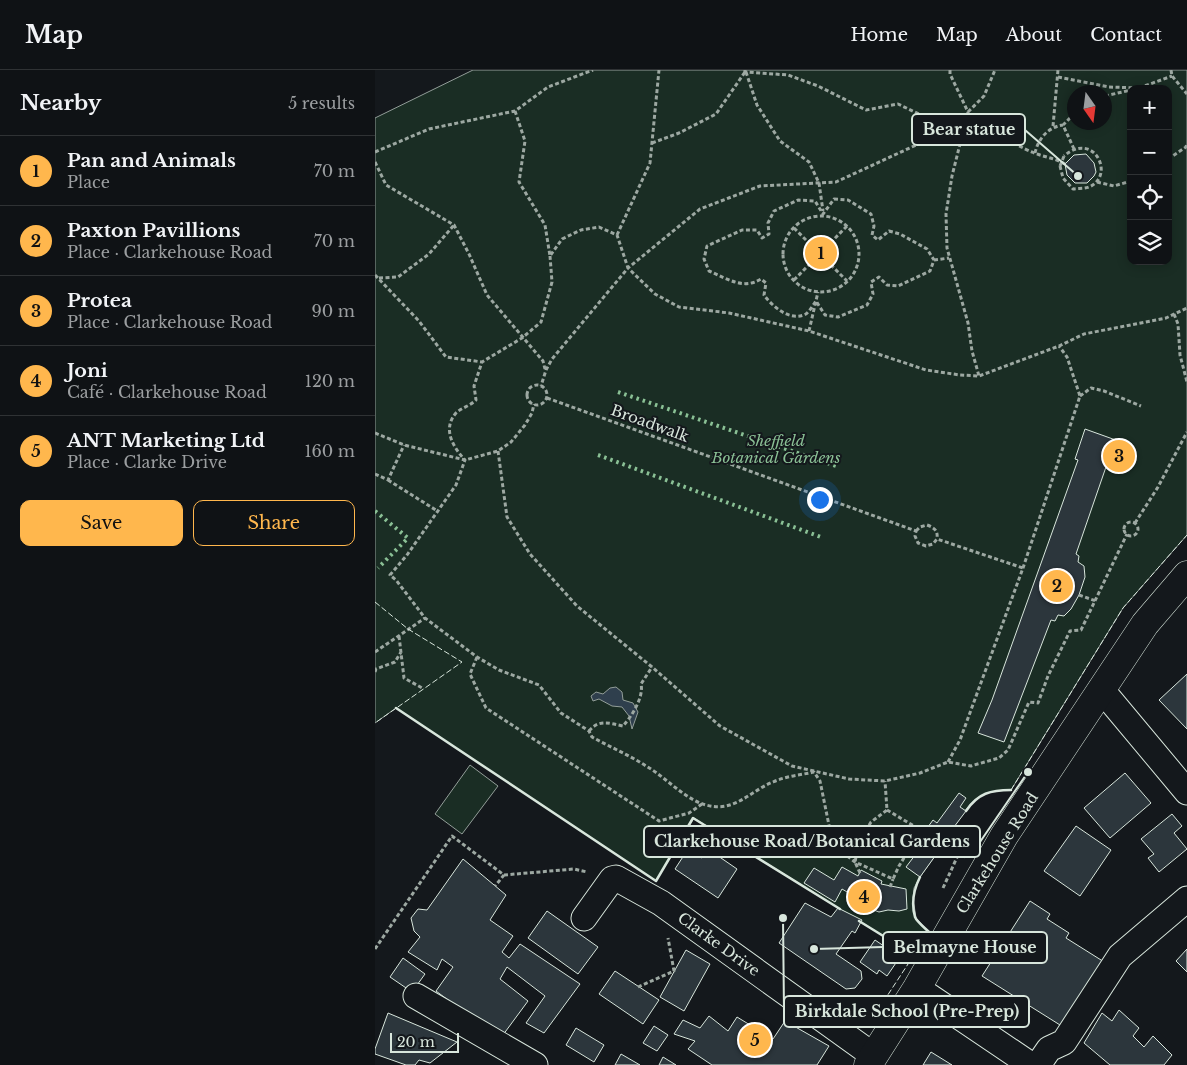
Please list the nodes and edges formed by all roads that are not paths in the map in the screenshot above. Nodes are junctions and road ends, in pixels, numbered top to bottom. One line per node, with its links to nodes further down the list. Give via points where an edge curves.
1 (1187, 575): 2 (main road, Clarkehouse Road, via 1145,624)
2 (1101, 689): 3 (street); 6 (main road, Clarkehouse Road, via 999,844)
3 (1187, 792)
4 (1187, 899): 11 (street, via 1120,956 1063,1042 1049,1050)
5 (584, 918): 8 (street, Clarke Drive, via 616,878 661,903)
6 (917, 988): 8 (main road, Clarkehouse Road); 10 (street)
7 (416, 996): 9 (street)
8 (871, 1061)
9 (535, 1065)
10 (1031, 1065)
11 (1038, 1065)

